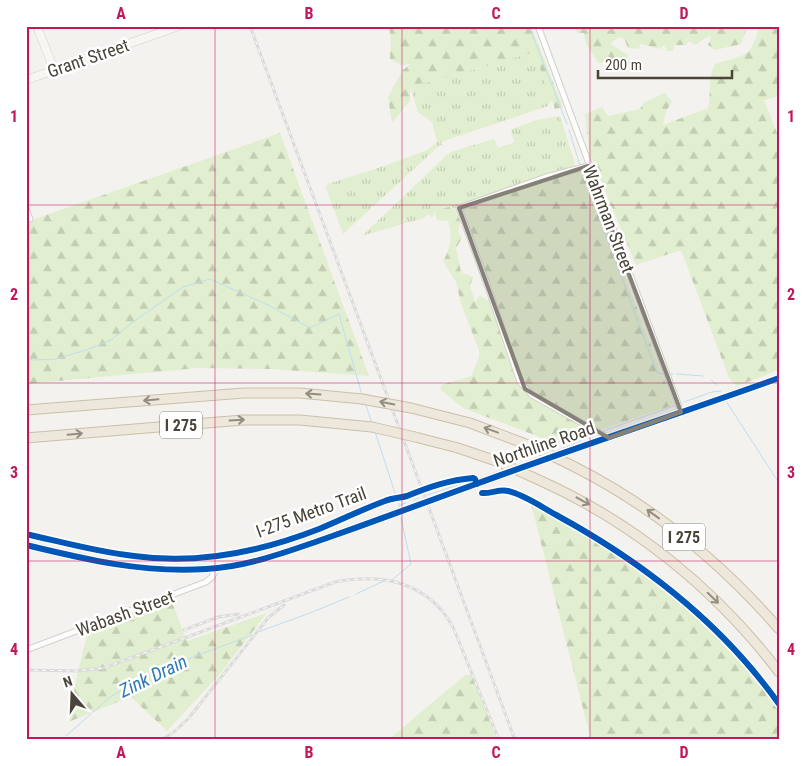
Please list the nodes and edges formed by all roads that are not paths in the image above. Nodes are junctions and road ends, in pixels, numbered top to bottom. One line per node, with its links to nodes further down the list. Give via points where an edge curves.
1 (37, 26): 4 (street)
2 (179, 26): 4 (street, Grant Street)
3 (538, 26): 6 (street, Wahrman Street)
4 (54, 70): 5 (street, Grant Street)
5 (26, 80)
6 (588, 166): 11 (street, Wahrman Street); 13 (street, via 546,177 459,208 520,382 532,395)
7 (26, 209): 8 (street)
8 (30, 219)
9 (779, 378): 11 (street, Northline Road)
10 (26, 410): 16 (highway, I 275, one-way to 10, bridge, via 732,579 687,539 627,496 536,448 470,423 362,399 300,393 244,393)
11 (681, 412): 13 (street, Northline Road)
12 (26, 438): 18 (highway, I 275, one-way to 18, bridge, via 243,420 300,420 372,427 458,448 567,492 605,514 662,554 703,589)
13 (609, 438): 15 (street, Northline Road, via 273,556)
14 (26, 546): 15 (street, Northline Road, via 120,566)
15 (217, 568): 17 (street, Wabash Street, via 206,582)
16 (779, 629)
17 (26, 650)
18 (779, 672)

